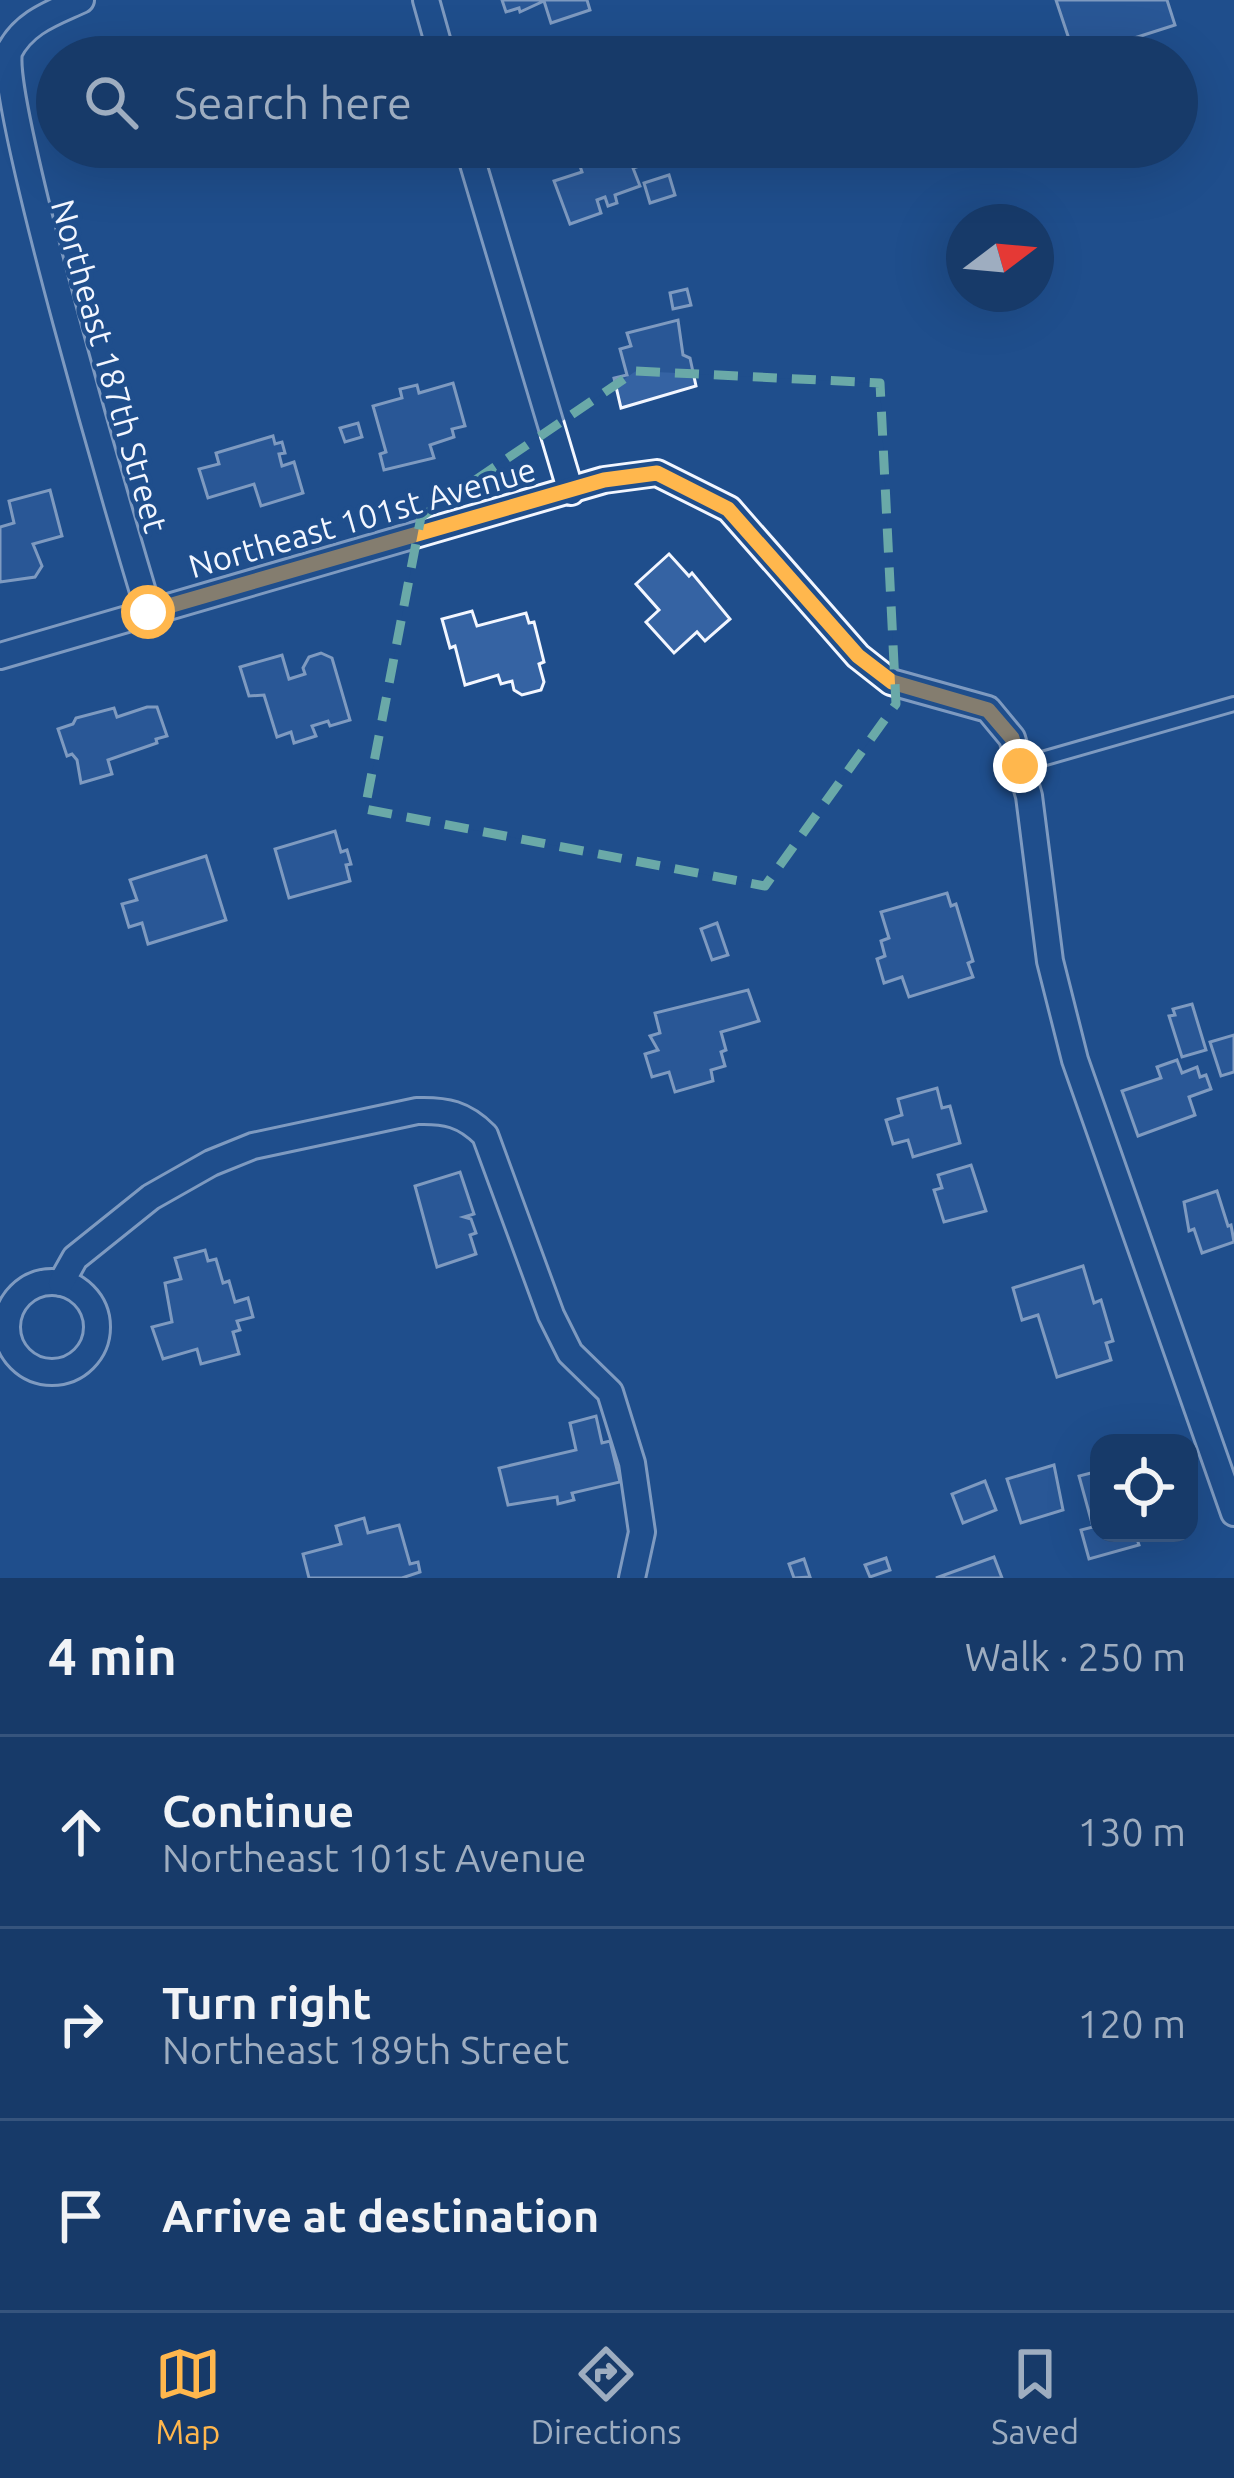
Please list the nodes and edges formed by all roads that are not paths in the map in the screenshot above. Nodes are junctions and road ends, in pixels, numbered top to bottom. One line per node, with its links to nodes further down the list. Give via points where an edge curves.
1 (81, 0): 6 (street, Northeast 187th Street, via 31,23 7,55 4,89 38,247)
2 (426, 0): 3 (street)
3 (436, 36)
4 (474, 168): 5 (street)
5 (571, 492): 6 (street, Northeast 101st Avenue); 9 (street, Northeast 101st Avenue, via 657,473 728,509 858,656 892,682 988,710 1012,738)
6 (148, 612): 7 (street, Northeast 101st Avenue)
7 (0, 656)
8 (1234, 704): 9 (lane)
9 (1020, 766): 11 (street, Northeast 101st Avenue, via 1050,961 1075,1060)
10 (61, 1282): 12 (street, via 75,1258 151,1197 211,1162 417,1112 470,1119 485,1135 551,1315 571,1353 610,1392 642,1532)
11 (1234, 1513)
12 (632, 1578)

